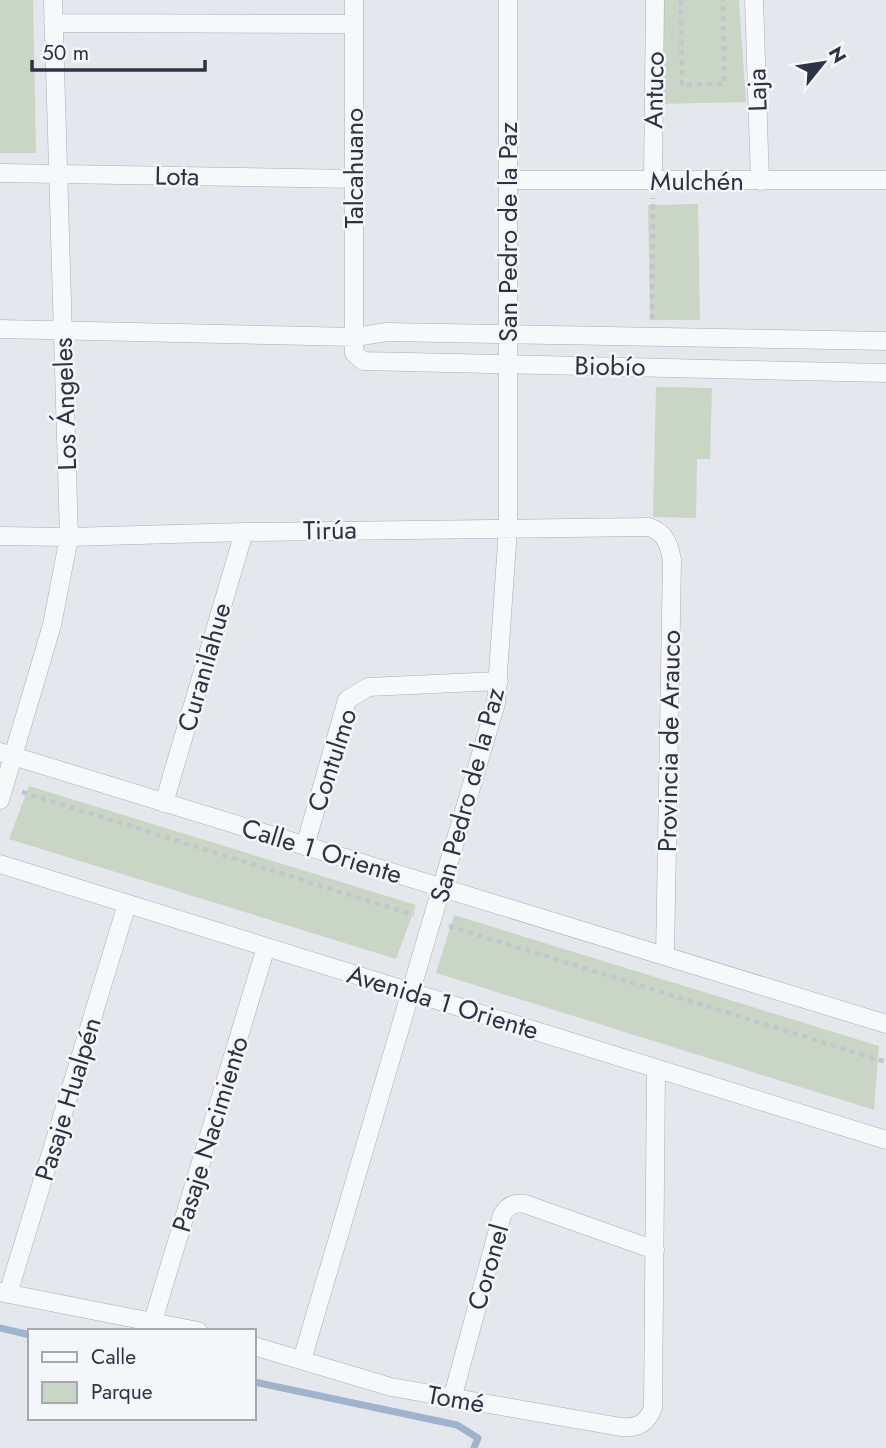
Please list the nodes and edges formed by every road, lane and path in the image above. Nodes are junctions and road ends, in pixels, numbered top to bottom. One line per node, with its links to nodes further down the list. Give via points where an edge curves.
1 (53, 0): 8 (street, Los Ángeles)
2 (354, 0): 9 (street, Talcahuano)
3 (508, 0): 13 (street, San Pedro de la Paz)
4 (655, 0): 14 (street, Antuco)
5 (681, 0): 6 (path, via 682,85 703,85 724,84)
6 (723, 0)
7 (754, 0): 16 (street, Laja)
8 (53, 23): 9 (street); 11 (street, Los Ángeles)
9 (354, 23): 12 (street, Talcahuano)
10 (0, 173): 11 (street, Lota)
11 (58, 174): 12 (street, Lota); 18 (street, Los Ángeles)
12 (354, 179): 20 (street, Talcahuano)
13 (508, 180): 14 (street, Mulchén); 19 (street, San Pedro de la Paz)
14 (653, 180): 16 (street, Mulchén); 21 (path)
15 (886, 180): 16 (street, Mulchén)
16 (760, 181)
17 (0, 330): 18 (street, Biobío)
18 (63, 331): 20 (street, Biobío); 29 (street, Los Ángeles)
19 (508, 335): 20 (street, Biobío, via 387,332); 21 (street, Biobío); 23 (street, San Pedro de la Paz)
20 (355, 337): 23 (street, Biobío, via 354,354 363,360)
21 (652, 337): 22 (street, Biobío)
22 (886, 341)
23 (508, 364): 24 (street, Biobío); 25 (street, San Pedro de la Paz)
24 (886, 373)
25 (508, 528): 26 (street, Tirúa); 27 (street, Tirúa); 30 (street, San Pedro de la Paz)
26 (659, 530): 39 (street, Provincia de Arauco, via 672,560)
27 (244, 532): 29 (street, Tirúa); 33 (street, Curanilahue)
28 (0, 536): 29 (street, Tirúa)
29 (69, 537): 31 (street, Los Ángeles, via 52,625)
30 (499, 681): 34 (street, Contulmo, via 368,687 347,700); 36 (street, San Pedro de la Paz, via 490,729)
31 (7, 754): 32 (street, Los Ángeles); 33 (street, Calle 1 Oriente)
32 (0, 800)
33 (164, 803): 34 (street, Calle 1 Oriente)
34 (305, 846): 36 (street, Calle 1 Oriente)
35 (0, 864): 37 (street, Avenida 1 Oriente)
36 (442, 888): 39 (street, Calle 1 Oriente); 40 (street, San Pedro de la Paz)
37 (127, 904): 38 (street, Avenida 1 Oriente); 45 (street, Pasaje Hualpén)
38 (266, 947): 40 (street, Avenida 1 Oriente); 46 (street, Pasaje Nacimiento)
39 (665, 956): 41 (street, Calle 1 Oriente)
40 (410, 992): 42 (street, Avenida 1 Oriente); 49 (street, San Pedro de la Paz)
41 (886, 1024)
42 (656, 1069): 43 (street, Avenida 1 Oriente); 44 (street)
43 (886, 1140)
44 (655, 1250): 50 (street, Coronel, via 525,1204 509,1206 502,1215); 50 (street, Tomé, via 653,1408 645,1422 629,1428)
45 (4, 1293): 46 (street)
46 (153, 1321): 47 (street)
47 (189, 1329)
48 (256, 1347): 49 (street, Tomé)
49 (302, 1360): 50 (street, Tomé, via 391,1387)
50 (452, 1399)

